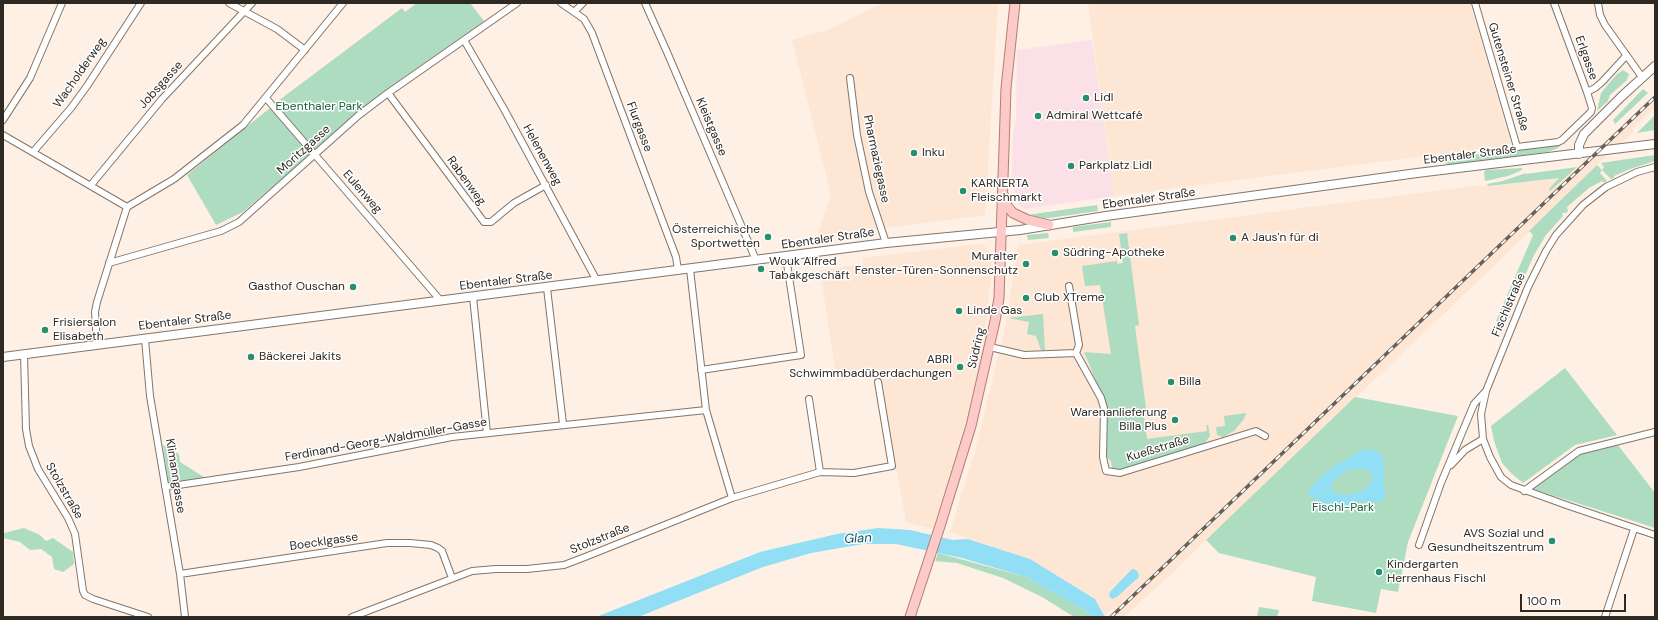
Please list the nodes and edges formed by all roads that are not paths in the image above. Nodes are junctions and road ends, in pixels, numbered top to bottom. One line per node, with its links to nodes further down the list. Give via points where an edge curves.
1 (62, 3): 25 (street, via 30,78)
2 (140, 3): 28 (street, Wacholderweg, via 87,86)
3 (229, 3): 15 (street)
4 (252, 3): 15 (street, Jobsgasse)
5 (343, 3): 17 (street)
6 (517, 3): 16 (street, Moritzgasse)
7 (562, 3): 14 (street, Flurgasse)
8 (583, 3): 14 (street)
9 (645, 3): 40 (street, Kleistgasse)
10 (1015, 3): 34 (main road, Südring, via 1006,88)
11 (1475, 3): 22 (street, Gutensteiner Straße, via 1517,147 1562,140 1591,112)
12 (1554, 3): 22 (street, Erlgasse)
13 (1598, 3): 18 (street, via 1605,25)
14 (575, 11): 43 (street, Flurgasse, via 584,19 592,33 676,257)
15 (245, 12): 17 (street, via 277,29); 32 (street, Jobsgasse, via 162,99)
16 (464, 40): 23 (street, Moritzgasse); 33 (street, Helenenweg)
17 (305, 50): 24 (street)
18 (1626, 56): 20 (street); 22 (street, Erlgasse, via 1596,88)
19 (1655, 66): 20 (main road)
20 (1642, 77): 29 (main road, via 1584,134 1579,145)
21 (850, 78): 38 (street, Pharmaziegasse, via 857,135 869,192)
22 (1586, 92)
23 (388, 93): 30 (street, Moritzgasse, via 359,115); 33 (street, Rabenweg, via 484,222 491,222 514,203)
24 (266, 98): 30 (street, Eulenweg); 35 (street, via 243,125 196,163)
25 (3, 120)
26 (3, 134): 28 (street)
27 (1655, 144): 29 (main road, Ebentaler Straße)
28 (32, 152): 32 (street)
29 (1579, 154): 36 (main road, Ebentaler Straße)
30 (316, 155): 41 (street, Moritzgasse, via 232,227); 48 (street, Eulenweg)
31 (1655, 167): 57 (street, Fischlstraße, via 1637,172 1606,187 1583,206 1556,235 1528,286)
32 (91, 185): 35 (street)
33 (546, 185): 44 (street, Helenenweg)
34 (1002, 189): 36 (main road, via 1007,206 1013,213); 37 (main road, Südring)
35 (127, 207): 41 (street)
36 (1049, 225): 37 (main road, Ebentaler Straße)
37 (1001, 231): 38 (main road, Ebentaler Straße); 51 (main road, Südring, via 999,298)
38 (886, 243): 39 (main road, Ebentaler Straße)
39 (786, 257): 40 (main road, Ebentaler Straße); 55 (street, via 801,355)
40 (756, 260): 42 (main road, Ebentaler Straße)
41 (109, 263): 50 (street, via 95,312)
42 (690, 269): 43 (main road, Ebentaler Straße); 55 (street)
43 (678, 270): 44 (main road, Ebentaler Straße)
44 (597, 281): 46 (main road, Ebentaler Straße)
45 (1069, 286): 52 (street, via 1079,345)
46 (547, 288): 47 (main road, Ebentaler Straße); 60 (street)
47 (473, 297): 48 (main road, Ebentaler Straße); 62 (street)
48 (441, 301): 49 (main road, Ebentaler Straße)
49 (146, 338): 50 (main road, Ebentaler Straße); 67 (street, Klimanngasse, via 150,396)
50 (97, 344): 53 (main road, Ebentaler Straße)
51 (990, 347): 52 (street, via 1024,355); 78 (main road, Südring, via 971,426)
52 (1076, 353): 63 (street, Kueßstraße, via 1104,408 1103,457 1106,471 1120,473 1256,431)
53 (24, 354): 54 (main road, Ebentaler Straße); 75 (street, Stolzstraße, via 26,430 29,446 38,469 75,534 83,592 93,600)
54 (3, 356)
55 (701, 370): 59 (street)
56 (878, 382): 66 (street, Stolzstraße, via 892,466 854,472)
57 (1486, 391): 64 (street, Fischlstraße, via 1481,414); 65 (street, via 1474,404)
58 (809, 399): 66 (street)
59 (706, 410): 60 (street, Ferdinand-Georg-Waldmüller-Gasse); 69 (street)
60 (563, 424): 62 (street, Ferdinand-Georg-Waldmüller-Gasse)
61 (1655, 432): 68 (street, via 1579,451)
62 (487, 433): 67 (street, Ferdinand-Georg-Waldmüller-Gasse, via 452,437 299,467)
63 (1265, 436)
64 (1483, 439): 65 (street, via 1465,450); 68 (street, Fischlstraße, via 1501,477)
65 (1448, 470): 72 (street)
66 (820, 472): 69 (street, Stolzstraße)
67 (165, 487): 73 (street, Klimanngasse)
68 (1524, 491): 70 (street, Fischlstraße)
69 (732, 498): 74 (street, Stolzstraße, via 564,565 527,569 482,569)
70 (1634, 529): 71 (street, Fischlstraße); 79 (street)
71 (1655, 535)
72 (1419, 545)
73 (180, 574): 74 (street, Boecklgasse, via 387,543 410,543 431,545 442,551); 76 (street, Klimanngasse)
74 (452, 578): 77 (street, Stolzstraße)
75 (148, 617)
76 (185, 617)
77 (352, 617)
78 (910, 617)
79 (1605, 617)

